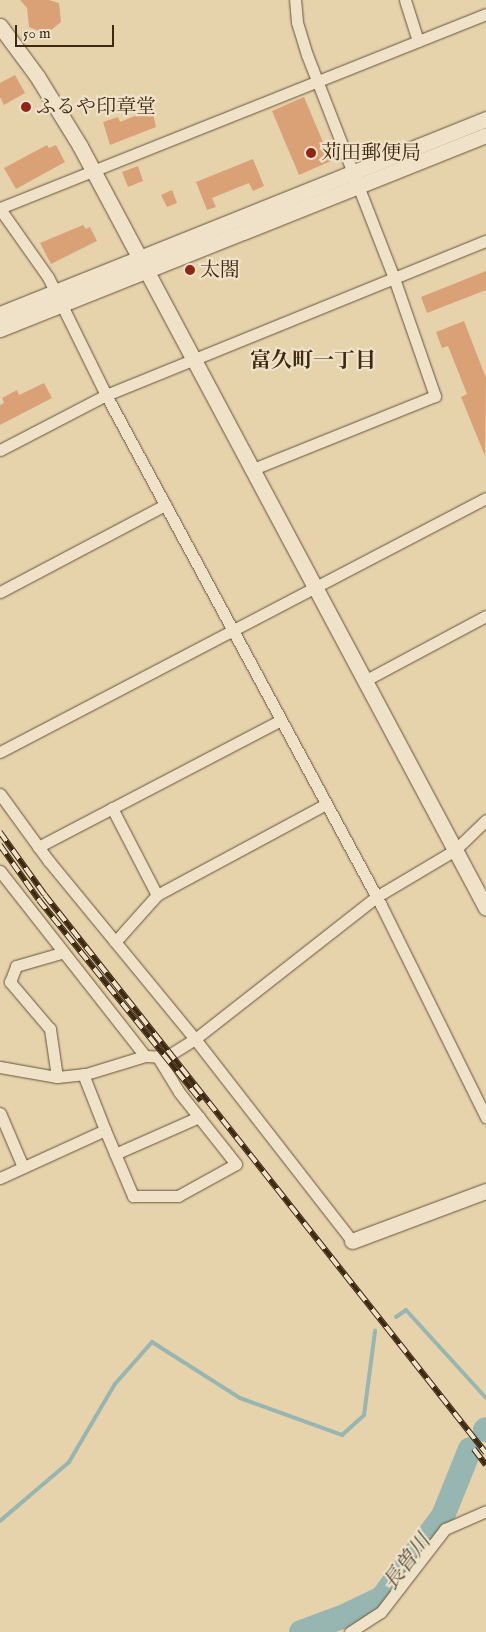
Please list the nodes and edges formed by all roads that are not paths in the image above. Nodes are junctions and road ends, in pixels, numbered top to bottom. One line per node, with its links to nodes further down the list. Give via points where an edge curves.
1 (294, 0): 6 (street, via 300,35)
2 (405, 0): 5 (street)
3 (486, 14): 5 (street)
4 (0, 26): 9 (street, via 52,99)
5 (418, 41): 6 (street)
6 (317, 82): 9 (street); 10 (street)
7 (486, 119): 10 (street)
8 (486, 135): 10 (street)
9 (94, 171): 11 (street); 13 (street)
10 (355, 179): 13 (street); 14 (street); 15 (street)
11 (0, 208): 16 (street, via 48,277)
12 (486, 241): 15 (street)
13 (140, 257): 14 (street); 16 (street)
14 (148, 271): 16 (street); 19 (street)
15 (394, 278): 19 (street); 22 (street, via 435,396)
16 (57, 299): 17 (street); 18 (street); 20 (street)
17 (1, 313)
18 (0, 330)
19 (195, 359): 20 (street); 22 (street)
20 (106, 395): 21 (street); 24 (street)
21 (0, 450)
22 (253, 469): 25 (street)
23 (486, 498): 25 (street)
24 (165, 505): 26 (street); 28 (street)
25 (316, 586): 28 (street); 29 (street)
26 (0, 592)
27 (486, 616): 29 (street)
28 (232, 630): 30 (street); 31 (street)
29 (366, 680): 37 (street)
30 (281, 720): 33 (street); 34 (street)
31 (0, 752)
32 (0, 794): 36 (street)
33 (326, 804): 39 (street); 40 (street)
34 (112, 808): 36 (street); 39 (street)
35 (486, 820): 37 (street)
36 (38, 847): 42 (street)
37 (455, 850): 40 (street); 41 (street)
38 (0, 871): 43 (street)
39 (157, 895): 42 (street)
40 (376, 897): 44 (street); 51 (street)
41 (486, 908)
42 (116, 942): 44 (street)
43 (61, 953): 45 (street); 48 (street, via 16,966 10,982 50,1029)
44 (195, 1039): 45 (street, via 166,1057); 57 (street)
45 (151, 1056): 47 (street); 50 (street)
46 (0, 1067): 48 (street)
47 (83, 1074): 48 (street); 52 (street)
48 (57, 1077)
49 (0, 1113): 54 (street)
50 (199, 1117): 53 (street); 53 (street, via 236,1164 178,1196 133,1196)
51 (486, 1117)
52 (105, 1130): 53 (street); 54 (street)
53 (115, 1154)
54 (23, 1167): 55 (street)
55 (0, 1178)
56 (486, 1191): 57 (street)
57 (352, 1241)
58 (486, 1511): 59 (street, via 445,1529 381,1612)
59 (350, 1632)

